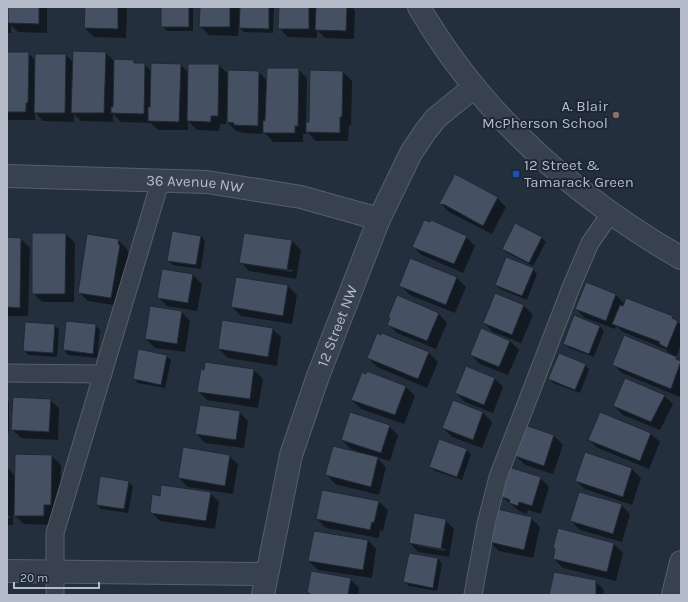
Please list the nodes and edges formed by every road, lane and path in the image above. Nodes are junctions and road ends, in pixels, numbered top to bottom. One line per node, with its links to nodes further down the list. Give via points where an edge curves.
1 (419, 7): 2 (street)
2 (474, 87): 5 (street, via 520,137 562,176); 6 (street, 12 Street NW, via 436,118 425,132 411,153)
3 (7, 176): 4 (street, 36 Avenue NW)
4 (161, 179): 6 (street, 36 Avenue NW, via 255,188 301,197); 9 (lane)
5 (610, 214): 7 (street); 15 (lane, via 590,243 572,285 498,477)
6 (379, 219): 13 (street, 12 Street NW, via 318,376 291,455)
7 (681, 258)
8 (7, 373): 9 (lane)
9 (103, 374): 12 (lane, via 55,533)
10 (681, 562): 16 (street)
11 (7, 570): 12 (street)
12 (55, 572): 13 (street); 14 (lane)
13 (264, 585)
14 (55, 595)
15 (473, 595)
16 (673, 595)

